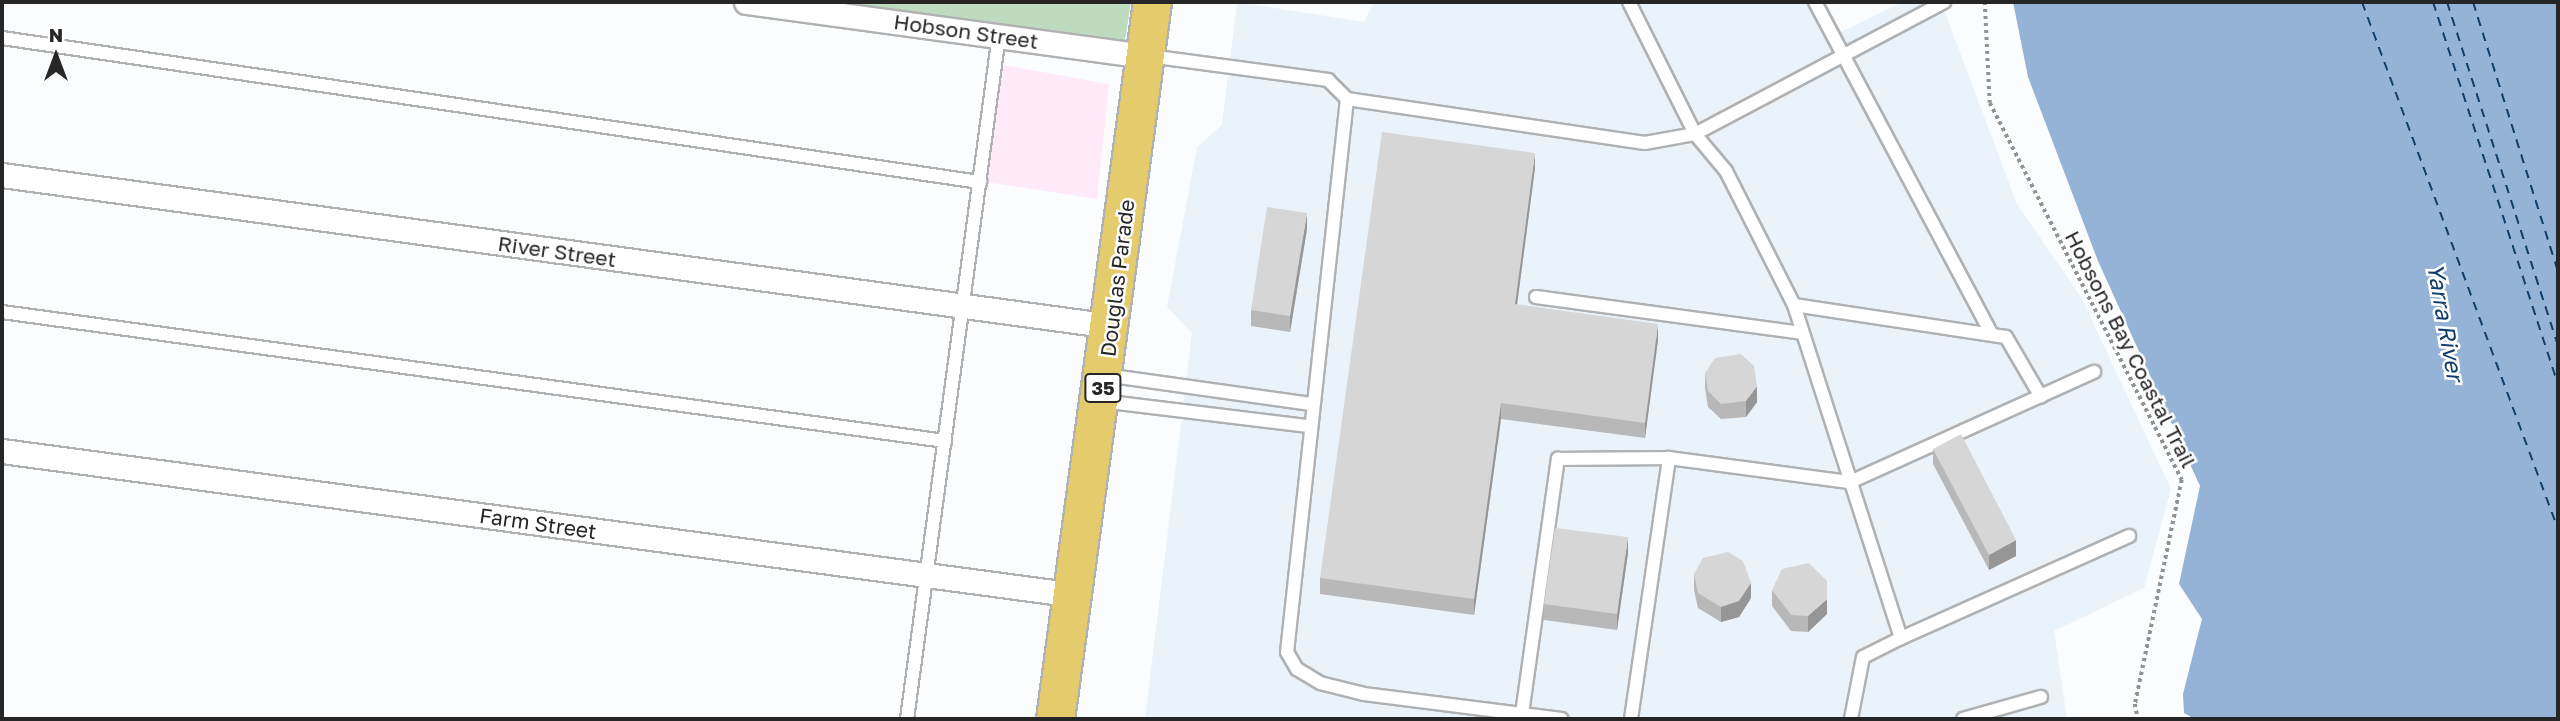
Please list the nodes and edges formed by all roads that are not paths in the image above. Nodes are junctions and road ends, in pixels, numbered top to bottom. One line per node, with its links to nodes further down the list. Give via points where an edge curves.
1 (746, 2): 6 (street, Hobson Street)
2 (1152, 2): 8 (main road, Douglas Parade / 35)
3 (1629, 2): 11 (lane)
4 (1815, 2): 9 (lane)
5 (1944, 2): 9 (lane)
6 (999, 35): 8 (street, Hobson Street); 13 (lane)
7 (2, 38): 13 (lane)
8 (1145, 56): 10 (lane, via 1328,80); 18 (main road, Douglas Parade / 35)
9 (1847, 57): 11 (lane); 20 (lane)
10 (1347, 99): 11 (lane, via 1645,143); 24 (lane)
11 (1695, 134): 15 (lane, via 1726,171)
12 (2, 175): 16 (street, River Street)
13 (980, 182): 16 (lane)
14 (1536, 297): 19 (lane)
15 (1794, 305): 19 (lane); 20 (lane)
16 (963, 306): 18 (street, River Street); 26 (lane)
17 (2, 312): 26 (lane)
18 (1112, 326): 22 (main road, Douglas Parade / 35)
19 (1802, 332): 29 (lane)
20 (1991, 333): 23 (lane, via 2013,342)
21 (2094, 372): 23 (lane)
22 (1103, 388): 24 (lane); 25 (lane); 32 (main road, Douglas Parade / 35)
23 (2041, 397): 29 (lane)
24 (1311, 404): 25 (lane)
25 (1309, 426): 35 (lane, via 1284,634 1297,669 1320,683 1364,694)
26 (945, 441): 31 (lane)
27 (2, 451): 31 (street, Farm Street)
28 (1669, 458): 29 (lane); 35 (lane, via 1558,459); 39 (lane)
29 (1850, 482): 33 (lane)
30 (2129, 536): 33 (lane)
31 (926, 576): 32 (street, Farm Street); 36 (lane)
32 (1075, 595): 37 (main road, Douglas Parade / 35)
33 (1901, 638): 40 (lane, via 1863,657)
34 (2041, 697): 41 (lane)
35 (1522, 714): 38 (lane)
36 (907, 719)
37 (1055, 719)
38 (1561, 719)
39 (1631, 719)
40 (1851, 719)
41 (1963, 719)

